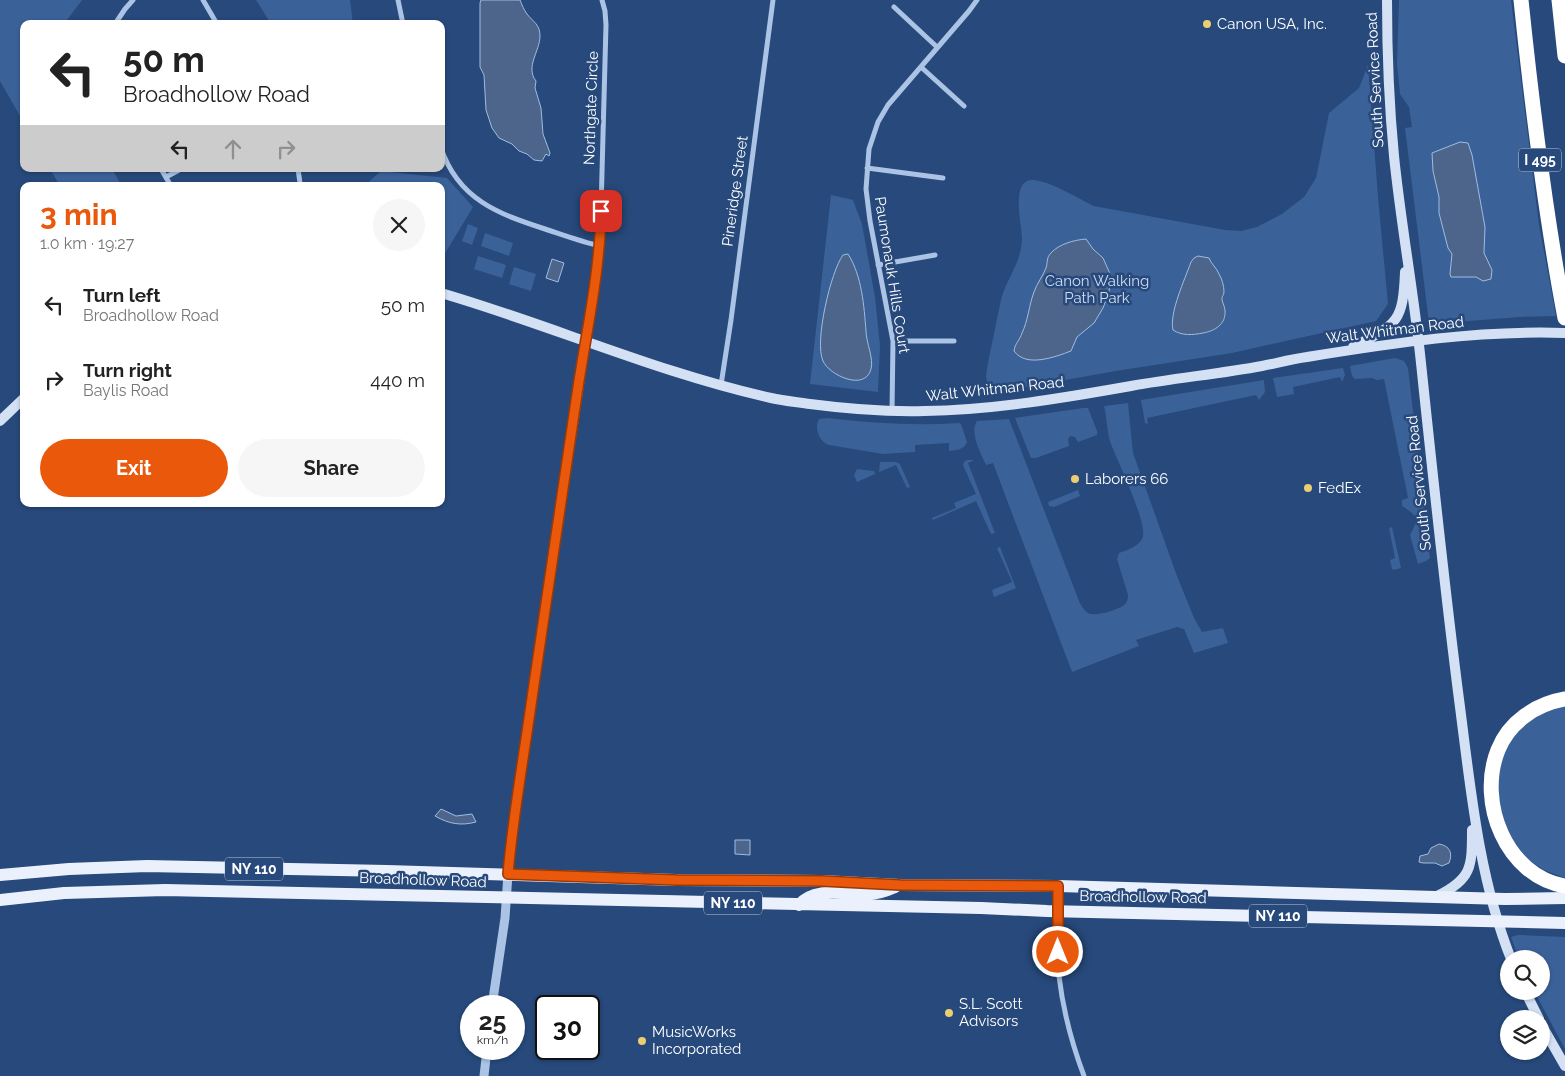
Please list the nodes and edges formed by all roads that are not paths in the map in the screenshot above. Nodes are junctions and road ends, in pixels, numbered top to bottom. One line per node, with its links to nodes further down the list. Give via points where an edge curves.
1 (133, 0): 11 (street)
2 (203, 0): 12 (street)
3 (398, 0): 13 (street)
4 (602, 0): 25 (street, Northgate Circle, via 606,25)
5 (773, 0): 37 (street, Pineridge Street)
6 (977, 0): 14 (street, Paumonauk Hills Court)
7 (1387, 0): 26 (main road, South Service Road, via 1388,82)
8 (1521, 0): 30 (highway, I 495, via 1546,202)
9 (1559, 0): 15 (highway)
10 (894, 7): 14 (street)
11 (118, 20)
12 (215, 20)
13 (402, 20)
14 (938, 47): 16 (street, Paumonauk Hills Court)
15 (1565, 56)
16 (920, 67): 17 (street); 19 (street, Paumonauk Hills Court, via 888,104 878,122)
17 (964, 106)
18 (445, 159): 25 (street, via 461,184 491,209 521,222)
19 (867, 168): 23 (street); 28 (street, Paumonauk Hills Court, via 866,189)
20 (163, 172): 22 (street)
21 (175, 172): 22 (street)
22 (166, 177): 24 (street)
23 (943, 178)
24 (169, 182)
25 (600, 246): 33 (street, Northgate Circle)
26 (1406, 249): 32 (main road, South Service Road); 36 (main road, via 1401,311 1390,327)
27 (935, 255): 28 (street)
28 (878, 264): 34 (street, Paumonauk Hills Court)
29 (445, 294): 33 (main road, Walt Whitman Road)
30 (1565, 318)
31 (1565, 333): 32 (main road, Walt Whitman Road, via 1501,333)
32 (1419, 340): 36 (main road, Walt Whitman Road); 42 (main road, South Service Road)
33 (586, 341): 37 (main road, Walt Whitman Road); 43 (street)
34 (893, 341): 35 (street); 39 (street, Paumonauk Hills Court)
35 (954, 341)
36 (1344, 351): 39 (main road, Walt Whitman Road, via 1055,398 967,409)
37 (721, 385): 39 (main road, Walt Whitman Road, via 786,400 846,409)
38 (20, 402): 40 (main road)
39 (892, 411)
40 (0, 422)
41 (1565, 699): 47 (highway, via 1538,708 1510,730 1498,749 1492,769 1491,796 1497,822 1517,859 1541,878)
42 (1471, 796): 48 (main road, via 1472,858 1466,875 1454,888); 50 (main road, South Service Road)
43 (508, 874): 44 (main road, Broadhollow Road / NY 110, via 147,866); 45 (main road, Broadhollow Road / NY 110); 49 (street)
44 (0, 875)
45 (900, 885): 46 (main road, Broadhollow Road / NY 110); 53 (main road, via 869,894 814,894)
46 (1058, 886): 48 (main road, Broadhollow Road / NY 110); 54 (street)
47 (1565, 886)
48 (1437, 896): 50 (main road, Broadhollow Road / NY 110)
49 (507, 898): 52 (main road, Broadhollow Road / NY 110, via 165,890 64,893); 53 (main road, Broadhollow Road / NY 110); 58 (street)
50 (1491, 898): 51 (main road, Broadhollow Road / NY 110); 55 (main road, South Service Road)
51 (1565, 898)
52 (0, 900)
53 (800, 905): 54 (main road, Broadhollow Road / NY 110)
54 (1058, 911): 55 (main road, Broadhollow Road / NY 110); 63 (street, via 1062,999)
55 (1497, 921): 56 (main road, Broadhollow Road / NY 110); 57 (main road, South Service Road)
56 (1565, 922)
57 (1508, 950)
58 (494, 995)
59 (1550, 1040): 61 (main road)
60 (486, 1060): 62 (street)
61 (1565, 1066)
62 (484, 1076)
63 (1084, 1076)

